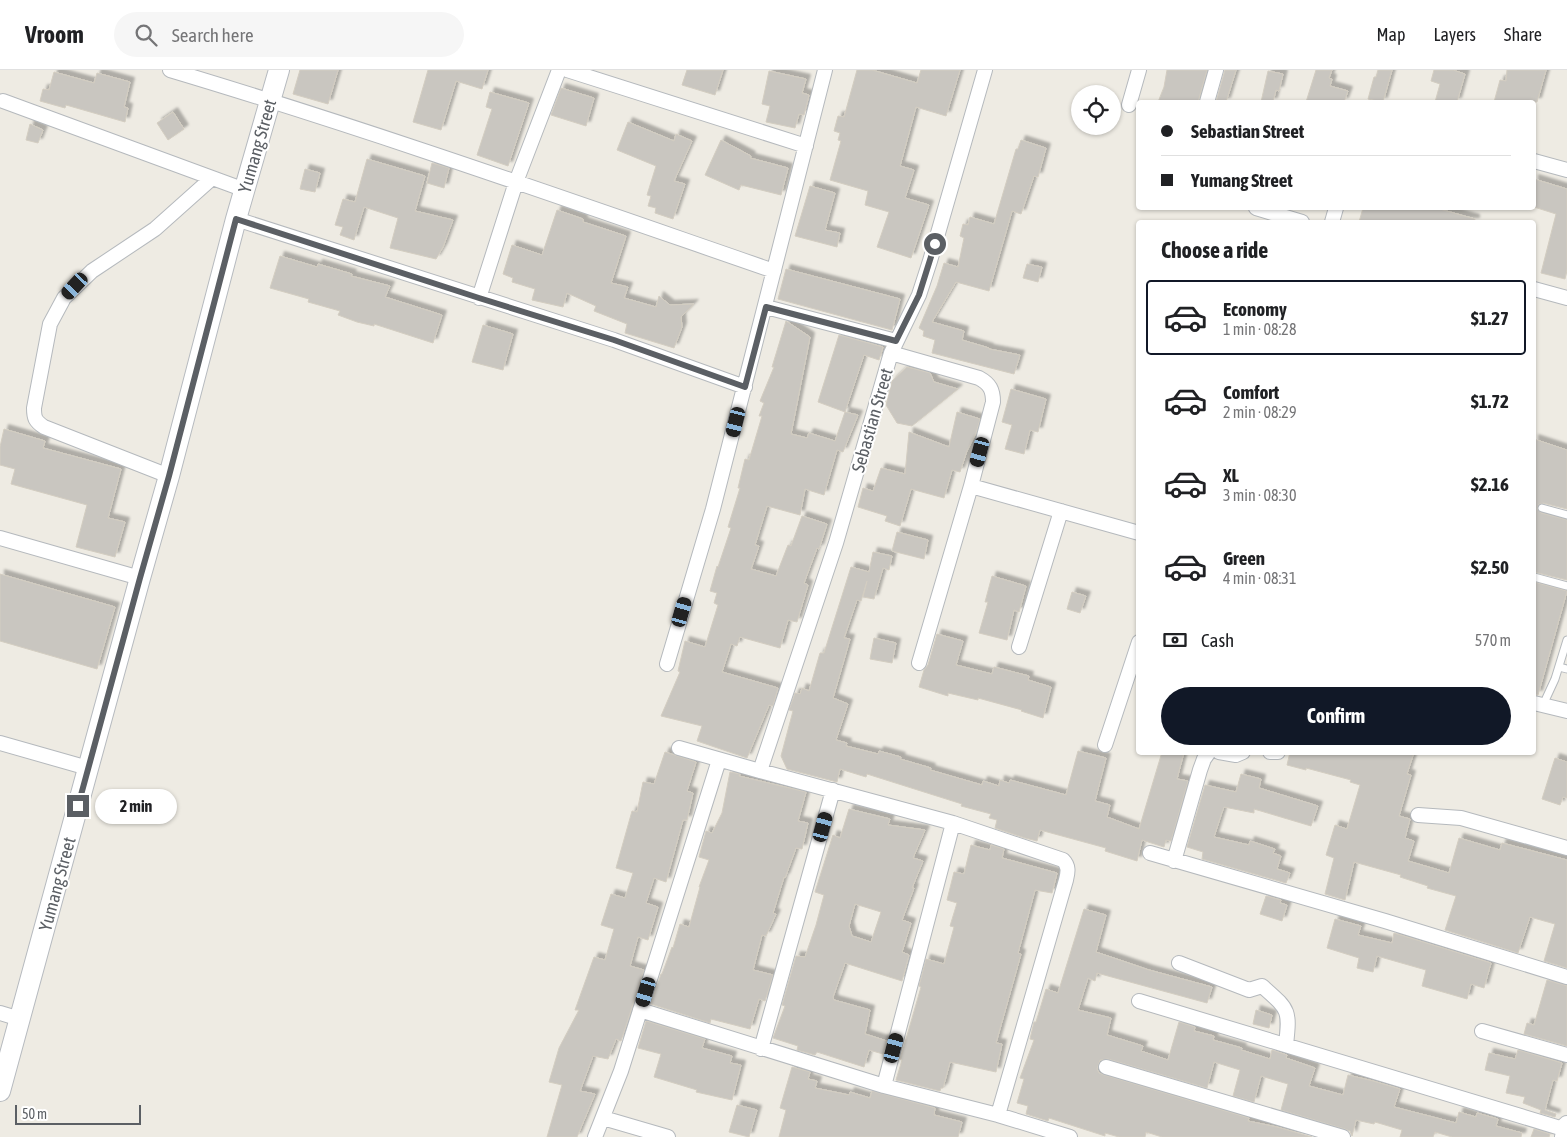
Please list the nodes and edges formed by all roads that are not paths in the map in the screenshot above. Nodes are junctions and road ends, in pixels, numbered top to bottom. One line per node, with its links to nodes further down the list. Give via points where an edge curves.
1 (170, 70): 9 (street)
2 (279, 70): 9 (main road, Yumang Street)
3 (559, 70): 17 (street)
4 (567, 70): 13 (street)
5 (825, 70): 13 (street)
6 (985, 70): 27 (street, Sebastian Street, via 919,295)
7 (1139, 70): 12 (street)
8 (1216, 70): 10 (street)
9 (271, 100): 17 (street); 18 (main road, Yumang Street)
10 (1207, 100)
11 (1, 101): 16 (street)
12 (1129, 105)
13 (806, 146): 22 (street)
14 (1536, 162): 15 (street)
15 (1567, 170)
16 (210, 179): 18 (street); 29 (street, via 155,230 92,271 64,298 50,324 34,408 36,422)
17 (516, 182): 22 (street); 24 (street)
18 (245, 190): 20 (main road, Yumang Street)
19 (1263, 210): 21 (street)
20 (236, 219): 24 (street); 29 (main road, Yumang Street)
21 (1295, 220)
22 (774, 271): 26 (street)
23 (1536, 290): 25 (street)
24 (479, 298): 28 (street, via 614,340)
25 (1567, 298)
26 (766, 307): 27 (street); 28 (street)
27 (894, 347): 30 (street, via 979,378 991,388 993,402); 54 (street, Sebastian Street, via 836,543)
28 (745, 387): 43 (street)
29 (169, 476): 36 (main road, Yumang Street)
30 (971, 486): 32 (street); 42 (street)
31 (1542, 508): 33 (lane)
32 (1061, 511): 34 (street); 40 (street)
33 (1567, 515)
34 (1136, 532)
35 (0, 538): 36 (street)
36 (140, 578): 53 (main road, Yumang Street)
37 (1536, 578): 38 (lane)
38 (1567, 586)
39 (1567, 640): 44 (lane)
40 (1019, 647)
41 (1136, 651): 49 (street)
42 (919, 663)
43 (667, 664)
44 (1559, 668): 45 (lane); 46 (lane)
45 (1567, 669)
46 (1538, 704): 47 (street)
47 (1567, 711)
48 (0, 743): 53 (street)
49 (1105, 745)
50 (679, 748): 52 (street)
51 (1207, 755): 60 (street)
52 (720, 760): 54 (street); 64 (street)
53 (88, 768): 66 (main road, Yumang Street)
54 (760, 771): 55 (street)
55 (833, 790): 57 (street); 69 (street)
56 (1418, 816): 58 (street, via 1461,818)
57 (953, 823): 72 (street); 74 (street, via 1067,864 1068,873)
58 (1567, 848)
59 (1150, 853): 60 (street)
60 (1174, 861): 62 (street)
61 (1179, 963): 68 (street, via 1249,990 1262,986 1286,1009 1289,1022)
62 (1567, 977)
63 (1139, 1001): 68 (street)
64 (640, 1010): 69 (street); 75 (street)
65 (0, 1013): 66 (street)
66 (20, 1018): 73 (main road, Yumang Street)
67 (1482, 1031): 70 (street)
68 (1286, 1045): 76 (street)
69 (761, 1049): 72 (street)
70 (1567, 1055)
71 (1106, 1067): 80 (street)
72 (884, 1086): 74 (street)
73 (0, 1091)
74 (998, 1115): 79 (street)
75 (603, 1118): 77 (street); 78 (street)
76 (1566, 1130)
77 (595, 1137)
78 (668, 1137)
79 (1070, 1137)
80 (1344, 1137)

